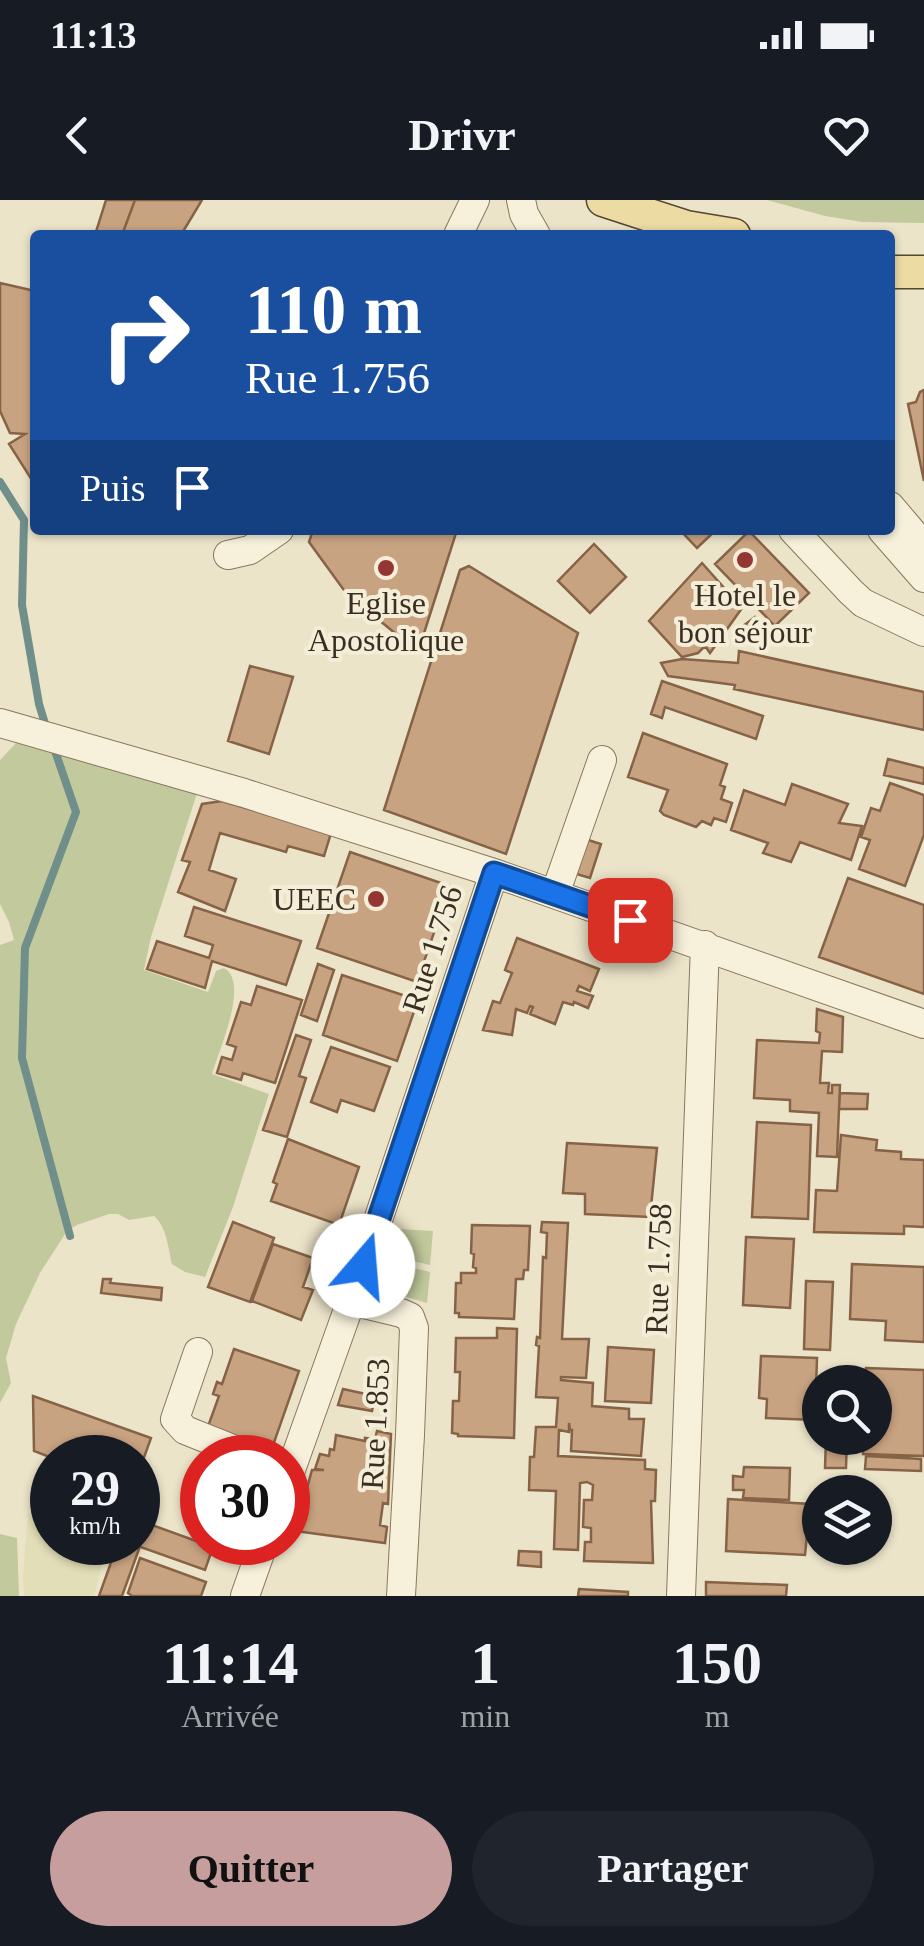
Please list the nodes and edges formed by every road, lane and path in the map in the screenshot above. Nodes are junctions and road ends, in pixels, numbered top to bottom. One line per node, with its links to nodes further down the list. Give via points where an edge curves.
1 (475, 200): 4 (street)
2 (521, 200): 5 (street)
3 (603, 200): 6 (main road)
4 (460, 230)
5 (533, 230)
6 (684, 230)
7 (895, 272): 8 (main road)
8 (924, 272)
9 (895, 512): 13 (street)
10 (272, 535): 14 (street)
11 (799, 535): 16 (street, via 863,603)
12 (886, 535): 15 (street)
13 (924, 546)
14 (228, 556)
15 (924, 578)
16 (924, 632)
17 (0, 723): 19 (street)
18 (602, 760): 20 (street)
19 (494, 873): 20 (street, Rue 1.756); 23 (street, Rue 1.756)
20 (556, 894): 21 (street, Rue 1.756)
21 (705, 945): 22 (street, Rue 1.756); 30 (street, Rue 1.758)
22 (924, 1024)
23 (351, 1302): 26 (street, Rue 1.756); 29 (street, Rue 1.853, via 401,1313 414,1328)
24 (198, 1352): 25 (street, via 175,1419)
25 (198, 1435)
26 (302, 1435)
27 (256, 1565): 28 (street)
28 (245, 1596)
29 (400, 1596)
30 (680, 1596)

